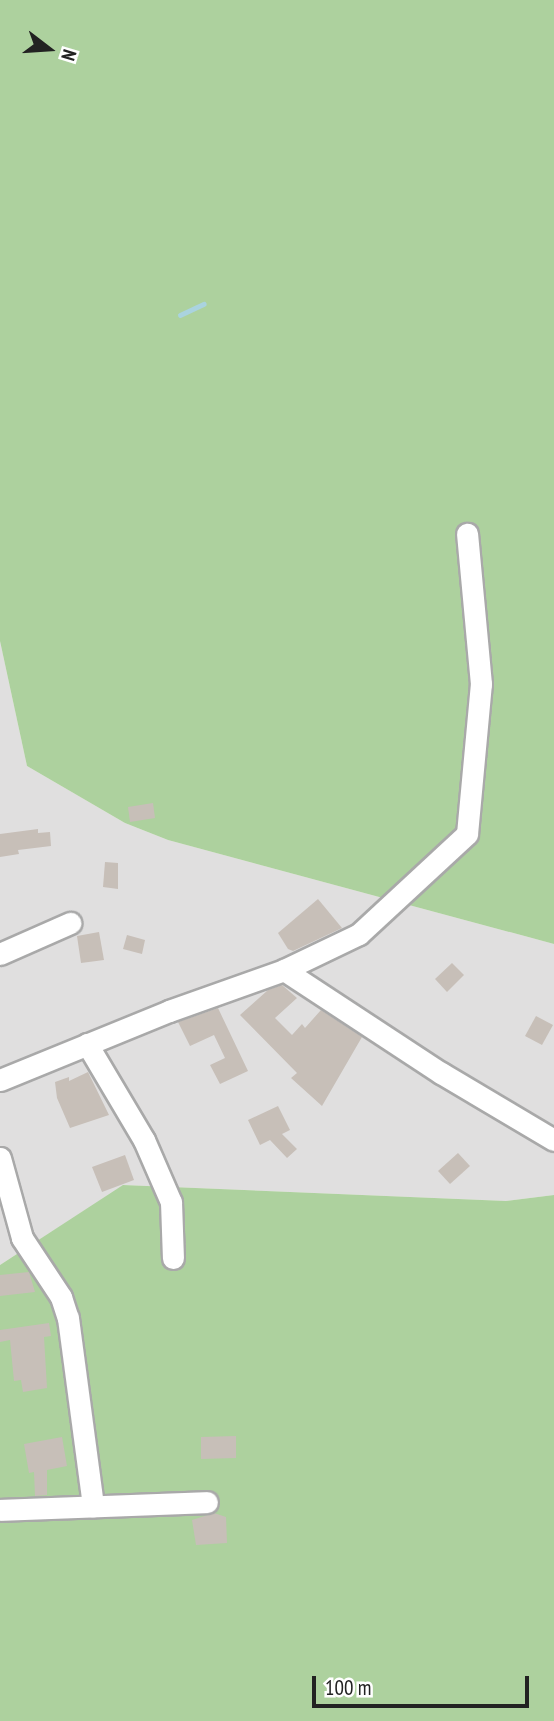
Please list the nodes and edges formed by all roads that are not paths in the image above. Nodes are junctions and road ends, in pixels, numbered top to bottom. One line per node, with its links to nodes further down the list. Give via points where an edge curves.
1 (467, 534): 4 (street, via 481,684 467,834 359,934)
2 (70, 923): 3 (street)
3 (0, 954)
4 (284, 970): 5 (street); 7 (street, via 441,1073)
5 (87, 1044): 6 (street); 9 (street, via 144,1140 171,1202)
6 (0, 1080)
7 (554, 1140)
8 (0, 1158): 11 (street, via 22,1238 61,1297 68,1318)
9 (173, 1258)
10 (207, 1502): 11 (street)
11 (93, 1506): 12 (street)
12 (0, 1510)

